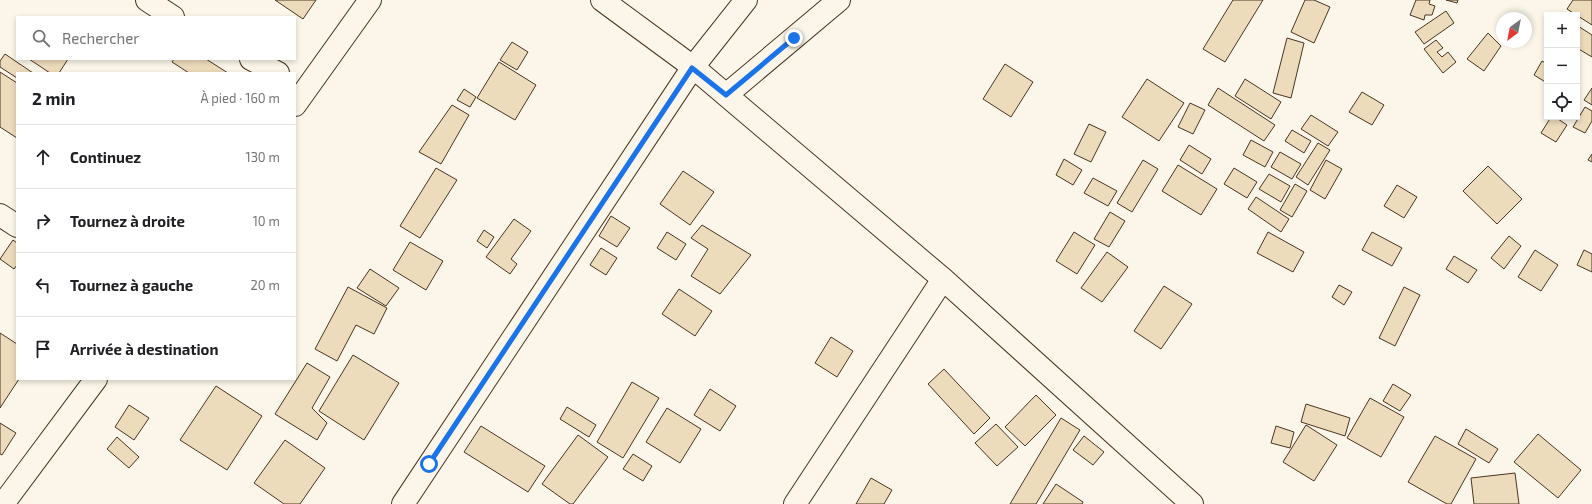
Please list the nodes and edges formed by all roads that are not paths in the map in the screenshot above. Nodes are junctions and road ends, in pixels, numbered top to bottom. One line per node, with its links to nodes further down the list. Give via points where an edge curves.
1 (146, 0): 6 (street)
2 (370, 0): 10 (street)
3 (602, 0): 8 (street)
4 (746, 0): 8 (street)
5 (839, 0): 11 (street)
6 (171, 16)
7 (253, 60): 9 (street)
8 (692, 68): 11 (street); 17 (street)
9 (276, 72)
10 (299, 92)
11 (726, 95): 14 (street)
12 (0, 215): 13 (street)
13 (16, 225)
14 (943, 280): 18 (street); 19 (street)
15 (95, 380): 16 (street)
16 (3, 504)
17 (403, 504)
18 (795, 504)
19 (1191, 504)

